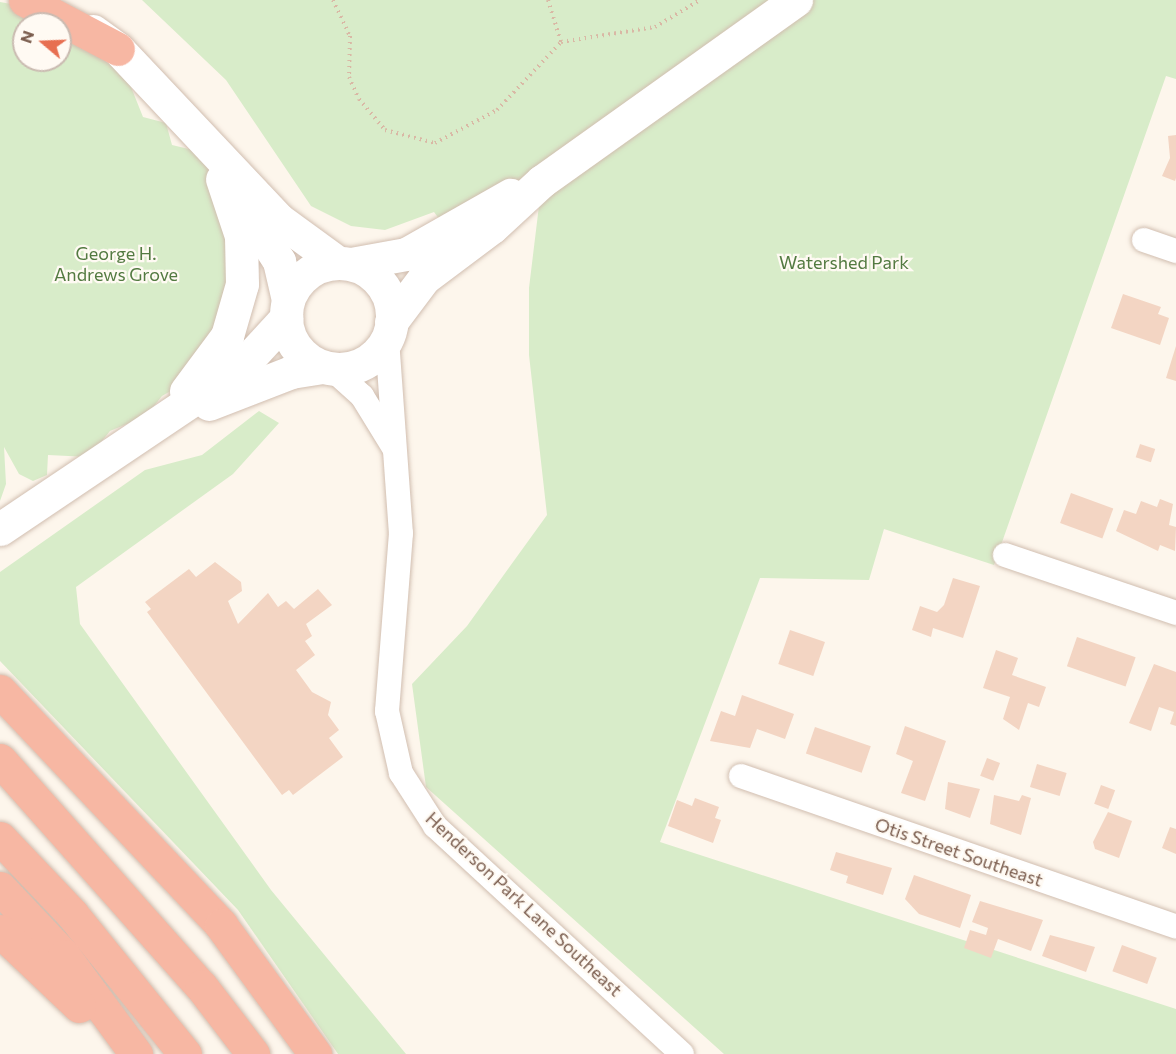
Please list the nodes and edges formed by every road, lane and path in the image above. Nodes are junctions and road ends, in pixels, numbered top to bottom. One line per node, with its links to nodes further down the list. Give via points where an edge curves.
1 (25, 0): 8 (highway)
2 (51, 0): 8 (main road)
3 (333, 0): 7 (path, via 350,36 349,77 359,99 385,130 416,140 435,143 497,110)
4 (548, 0): 7 (path)
5 (700, 0): 7 (path, via 655,27)
6 (796, 0): 11 (main road)
7 (561, 42)
8 (118, 49): 9 (main road)
9 (194, 131): 10 (main road); 14 (main road, via 278,219)
10 (222, 179): 15 (main road, via 279,261); 18 (main road, via 241,236 236,310 213,360)
11 (542, 181): 14 (main road, via 406,254); 16 (main road, via 492,227 424,278)
12 (1144, 240): 13 (street)
13 (1176, 251)
14 (344, 263): 15 (main road, via 307,273); 16 (main road, via 378,279 391,306)
15 (287, 308): 17 (main road, via 296,348); 18 (main road, via 241,367)
16 (389, 330): 17 (main road, via 367,361); 19 (street, Henderson Park Lane Southeast)
17 (327, 367): 18 (main road, via 271,379); 19 (street, Henderson Park Lane Southeast, via 362,396)
18 (151, 427): 20 (main road)
19 (395, 450): 35 (street, Henderson Park Lane Southeast, via 401,533 387,711 401,773 435,826)
20 (0, 529)
21 (1005, 555): 22 (street)
22 (1176, 613)
23 (0, 692): 34 (highway, via 221,925)
24 (0, 760): 33 (highway, via 201,986)
25 (741, 776): 28 (street, Otis Street Southeast)
26 (0, 838): 32 (highway, via 93,939)
27 (0, 888): 31 (highway, via 64,956)
28 (1176, 927)
29 (0, 931): 30 (highway, via 42,967)
30 (119, 1054)
31 (136, 1054)
32 (185, 1054)
33 (253, 1054)
34 (315, 1054)
35 (682, 1054)

